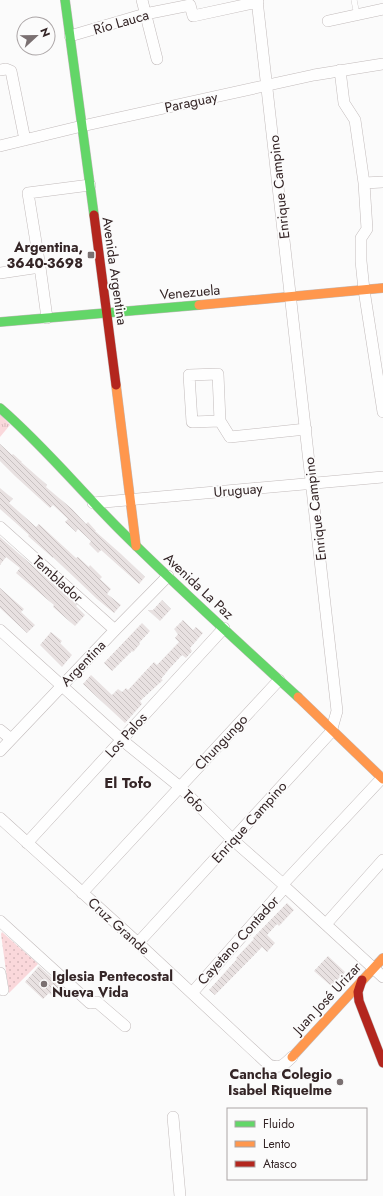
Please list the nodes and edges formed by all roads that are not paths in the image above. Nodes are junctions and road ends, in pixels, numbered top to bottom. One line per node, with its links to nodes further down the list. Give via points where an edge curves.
1 (65, 0): 9 (street, Avenida Argentina)
2 (142, 0): 6 (street)
3 (354, 0): 7 (lane)
4 (257, 1): 6 (street, Río Lauca, via 193,16 190,5); 14 (street, Enrique Campino)
5 (383, 9): 7 (street)
6 (146, 14): 9 (street, Río Lauca); 10 (street)
7 (357, 14): 8 (street)
8 (328, 21)
9 (70, 36): 15 (street, Avenida Argentina)
10 (157, 59)
11 (383, 64): 13 (street, Paraguay)
12 (0, 70): 16 (street, via 10,71)
13 (340, 70): 14 (street, Paraguay); 19 (street, via 344,103 355,120)
14 (268, 86): 15 (street, Paraguay); 25 (street, Enrique Campino)
15 (82, 126): 16 (street, Paraguay); 20 (street, Avenida Argentina)
16 (25, 140): 17 (street, Paraguay)
17 (0, 146)
18 (383, 182): 19 (street)
19 (364, 183): 24 (street, via 367,229 361,238 361,261)
20 (90, 186): 21 (street, via 28,193); 26 (street, Avenida Argentina)
21 (40, 266): 22 (street); 27 (street)
22 (0, 273)
23 (383, 288): 24 (street, Venezuela)
24 (364, 290): 25 (street, Venezuela); 29 (street)
25 (291, 297): 26 (street, Venezuela); 33 (street, Enrique Campino)
26 (107, 313): 27 (street, Venezuela); 36 (street, Avenida Argentina)
27 (47, 318): 28 (street, Venezuela)
28 (0, 322)
29 (381, 384): 31 (street)
30 (0, 408): 37 (street, Avenida La Paz, via 20,425)
31 (383, 412)
32 (220, 421): 32 (street, via 218,374 189,375 192,422); 33 (street, via 230,437)
33 (306, 430): 35 (street, Enrique Campino)
34 (383, 477): 35 (street, Uruguay)
35 (312, 484): 36 (street, Uruguay); 46 (street, Enrique Campino, via 337,704)
36 (130, 499): 37 (street, Uruguay); 39 (street, Avenida Argentina)
37 (93, 503): 39 (street, Avenida La Paz)
38 (0, 527): 43 (street, Temblador)
39 (136, 546): 40 (street, Avenida La Paz)
40 (168, 576): 41 (street, Avenida La Paz); 43 (street, Argentina)
41 (224, 628): 44 (street, Avenida La Paz); 49 (street, Los Palos)
42 (0, 630): 45 (street, Tofo)
43 (115, 630): 45 (street, Argentina)
44 (279, 680): 46 (street, Avenida La Paz); 52 (street, Chungungo)
45 (62, 686): 48 (street, Argentina); 49 (street, Tofo)
46 (332, 729): 51 (street, Avenida La Paz); 54 (street, Enrique Campino)
47 (0, 730): 48 (street)
48 (11, 739): 50 (street, Argentina)
49 (122, 740): 52 (street, Tofo); 55 (street, Los Palos)
50 (0, 751)
51 (382, 778): 57 (street, Cayetano Contador)
52 (180, 788): 54 (street, Tofo); 58 (street, Chungungo)
53 (0, 818): 55 (street, Cruz Grande)
54 (233, 840): 57 (street, Tofo); 61 (street, Enrique Campino)
55 (27, 843): 58 (street, Cruz Grande)
56 (383, 860): 60 (street)
57 (284, 886): 60 (street, Tofo); 68 (street, Cayetano Contador)
58 (82, 893): 61 (street, Cruz Grande)
59 (0, 921): 69 (street, via 90,1003 97,1002)
60 (326, 924): 63 (street, Tofo)
61 (138, 943): 68 (street, Cruz Grande)
62 (383, 958): 63 (street, Juan José Urizar)
63 (374, 969): 65 (street, Tofo); 66 (street, Juan José Urizar)
64 (0, 973): 67 (street)
65 (383, 977)
66 (362, 980): 70 (street, Juan José Urizar); 71 (street, via 358,992 359,1001)
67 (3, 990)
68 (192, 993): 70 (street, Cruz Grande, via 269,1065 281,1066)
69 (125, 1026)
70 (292, 1057)
71 (383, 1063)
72 (173, 1117): 73 (street)
73 (180, 1196)

